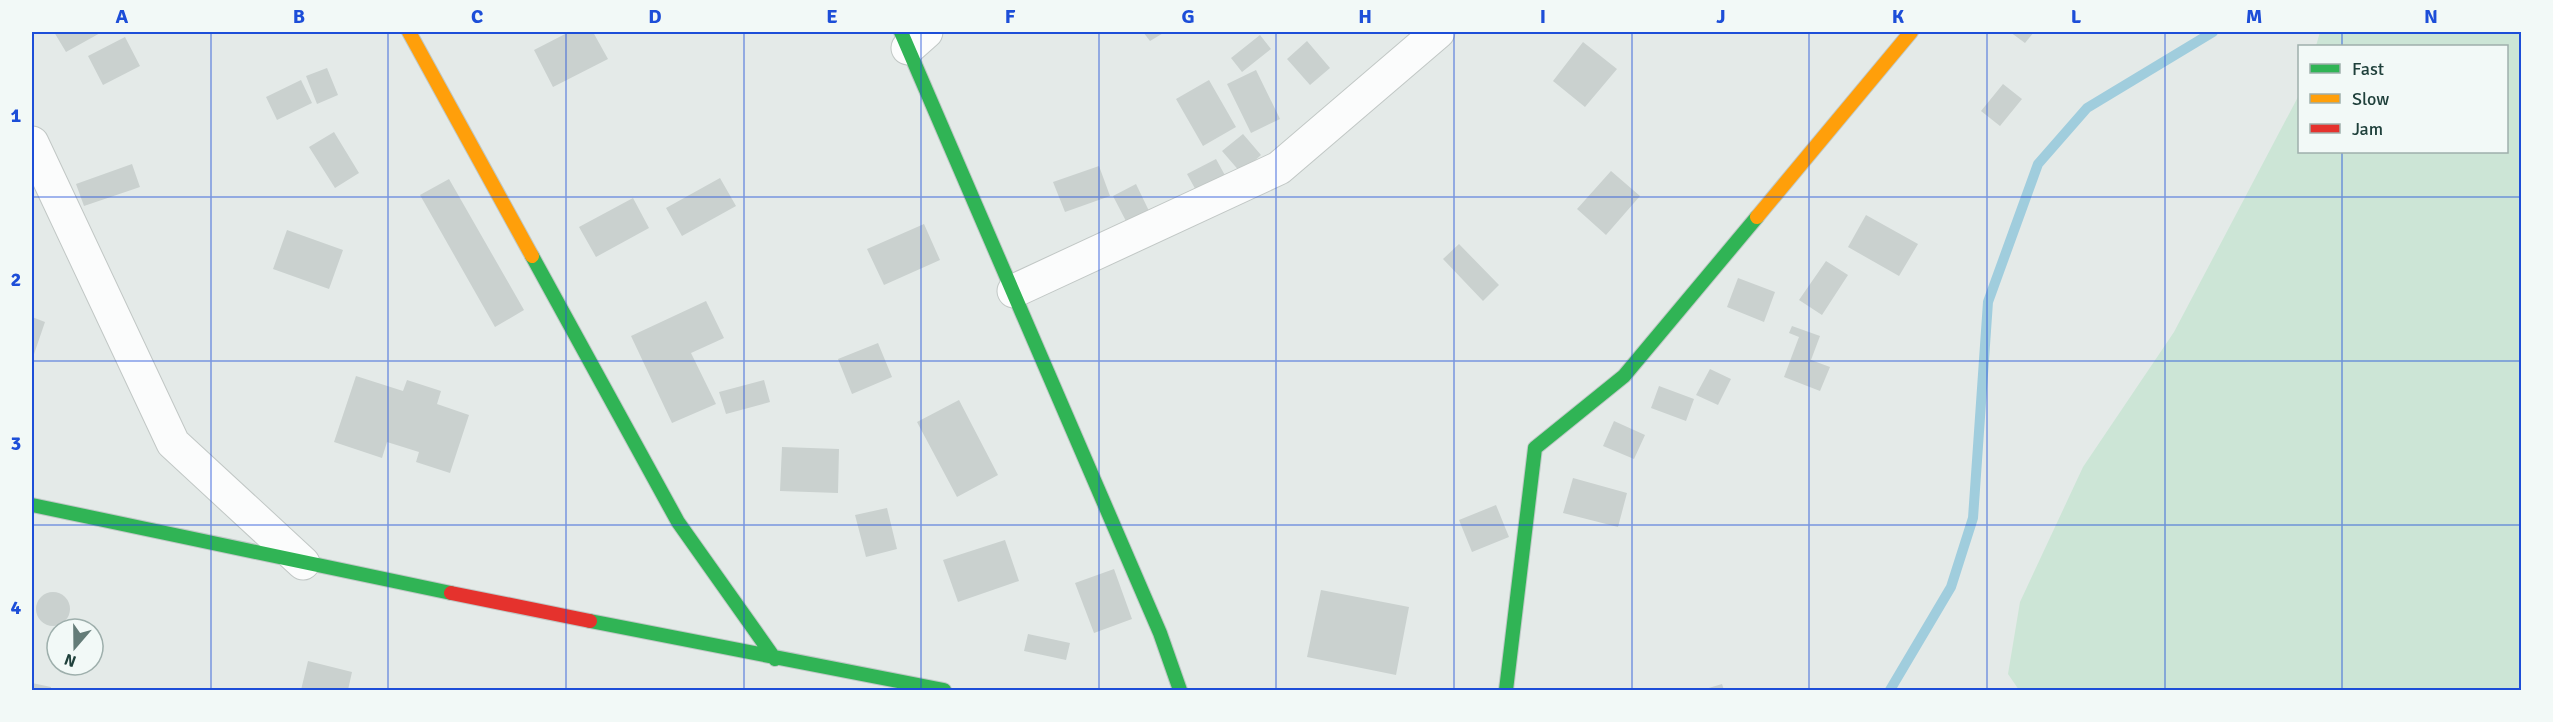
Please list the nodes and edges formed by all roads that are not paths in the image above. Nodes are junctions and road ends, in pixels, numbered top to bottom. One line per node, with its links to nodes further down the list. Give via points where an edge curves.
1 (409, 32): 9 (street, via 678,522)
2 (1438, 32): 6 (street, via 1280,168)
3 (1911, 32): 12 (street, via 1624,376 1535,448)
4 (912, 37): 6 (street)
5 (32, 143): 8 (street, via 173,443)
6 (1014, 291): 11 (street, via 1160,633)
7 (32, 505): 8 (street)
8 (303, 563): 9 (street)
9 (775, 659): 10 (street)
10 (944, 690)
11 (1180, 690)
12 (1506, 690)

